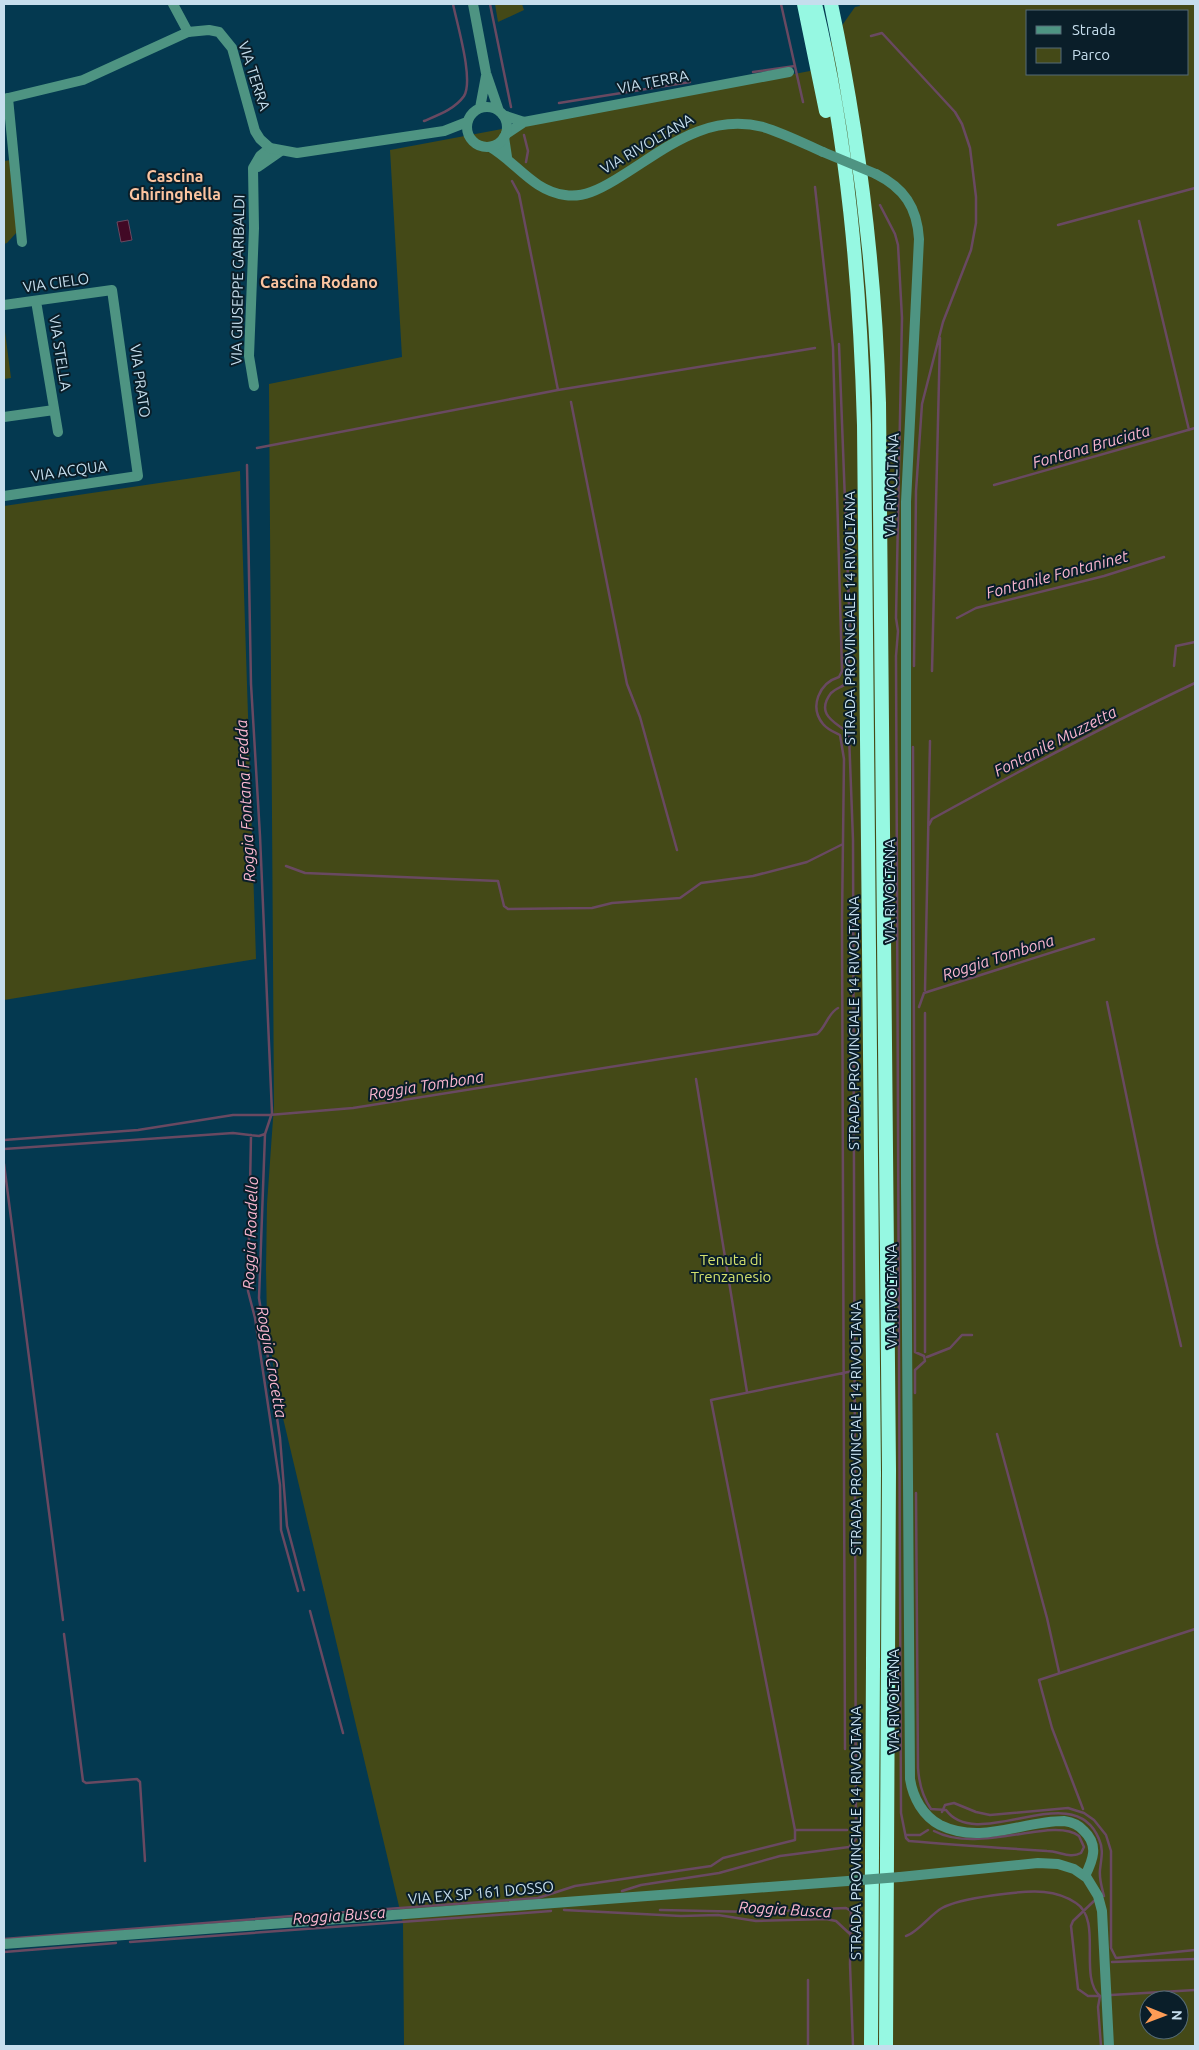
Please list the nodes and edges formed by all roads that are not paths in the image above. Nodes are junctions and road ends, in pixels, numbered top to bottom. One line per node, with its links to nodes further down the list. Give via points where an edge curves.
1 (173, 4): 6 (street)
2 (473, 4): 8 (street)
3 (804, 4): 32 (highway, via 826,112 842,217 855,361 858,469)
4 (815, 4): 32 (highway, STRADA PROVINCIALE 14 RIVOLTANA, via 842,150 858,296)
5 (831, 4): 36 (highway, STRADA PROVINCIALE 14 RIVOLTANA, via 857,147 865,212 875,308 879,402 889,1470)
6 (188, 32): 9 (street, VIA TERRA, via 83,80); 18 (street, VIA TERRA, via 210,30 225,38 232,48 255,131)
7 (789, 72): 13 (street, VIA TERRA)
8 (486, 73): 10 (street); 11 (street)
9 (6, 99): 22 (street)
10 (480, 108): 11 (street, via 490,107); 12 (street)
11 (501, 113): 13 (street, VIA TERRA); 15 (street, via 507,125)
12 (467, 122): 14 (street); 16 (street)
13 (524, 122): 15 (street, VIA TERRA)
14 (444, 131): 16 (street); 19 (street, via 297,153)
15 (505, 135): 17 (street); 20 (street)
16 (469, 136): 17 (street, via 479,146)
17 (490, 147): 20 (street, VIA RIVOLTANA)
18 (270, 148): 19 (street); 21 (street, VIA GIUSEPPE GARIBALDI, via 255,162)
19 (281, 151): 21 (street, VIA GIUSEPPE GARIBALDI, via 262,163)
20 (507, 157): 33 (street, VIA RIVOLTANA, bridge, via 538,185 558,194 571,195 598,189 684,136 713,126 739,124 763,127 896,184 905,194 915,216 919,239 906,540 906,1183 911,1783 918,1803 927,1815 956,1832 980,1834 1059,1822 1075,1824 1088,1834 1094,1848)
21 (253, 174): 26 (street, VIA GIUSEPPE GARIBALDI, via 255,202 249,356)
22 (22, 242)
23 (112, 290): 24 (street, VIA CIELO); 30 (street, VIA PRATO)
24 (36, 301): 25 (street, VIA CIELO); 27 (street, VIA STELLA)
25 (4, 305)
26 (254, 386)
27 (54, 410): 28 (street, VIA STELLA); 29 (street, VIA STELLA)
28 (4, 417)
29 (58, 432)
30 (138, 476): 31 (street, VIA ACQUA)
31 (4, 496)
32 (867, 547): 35 (highway, STRADA PROVINCIALE 14 RIVOLTANA, via 874,1462)
33 (1085, 1876): 34 (street, VIA EX SP 161 DOSSO, bridge, via 1070,1868 1045,1862 900,1877); 37 (street, via 1095,1890 1102,1911)
34 (4, 1944)
35 (870, 2046)
36 (886, 2046)
37 (1109, 2046)

